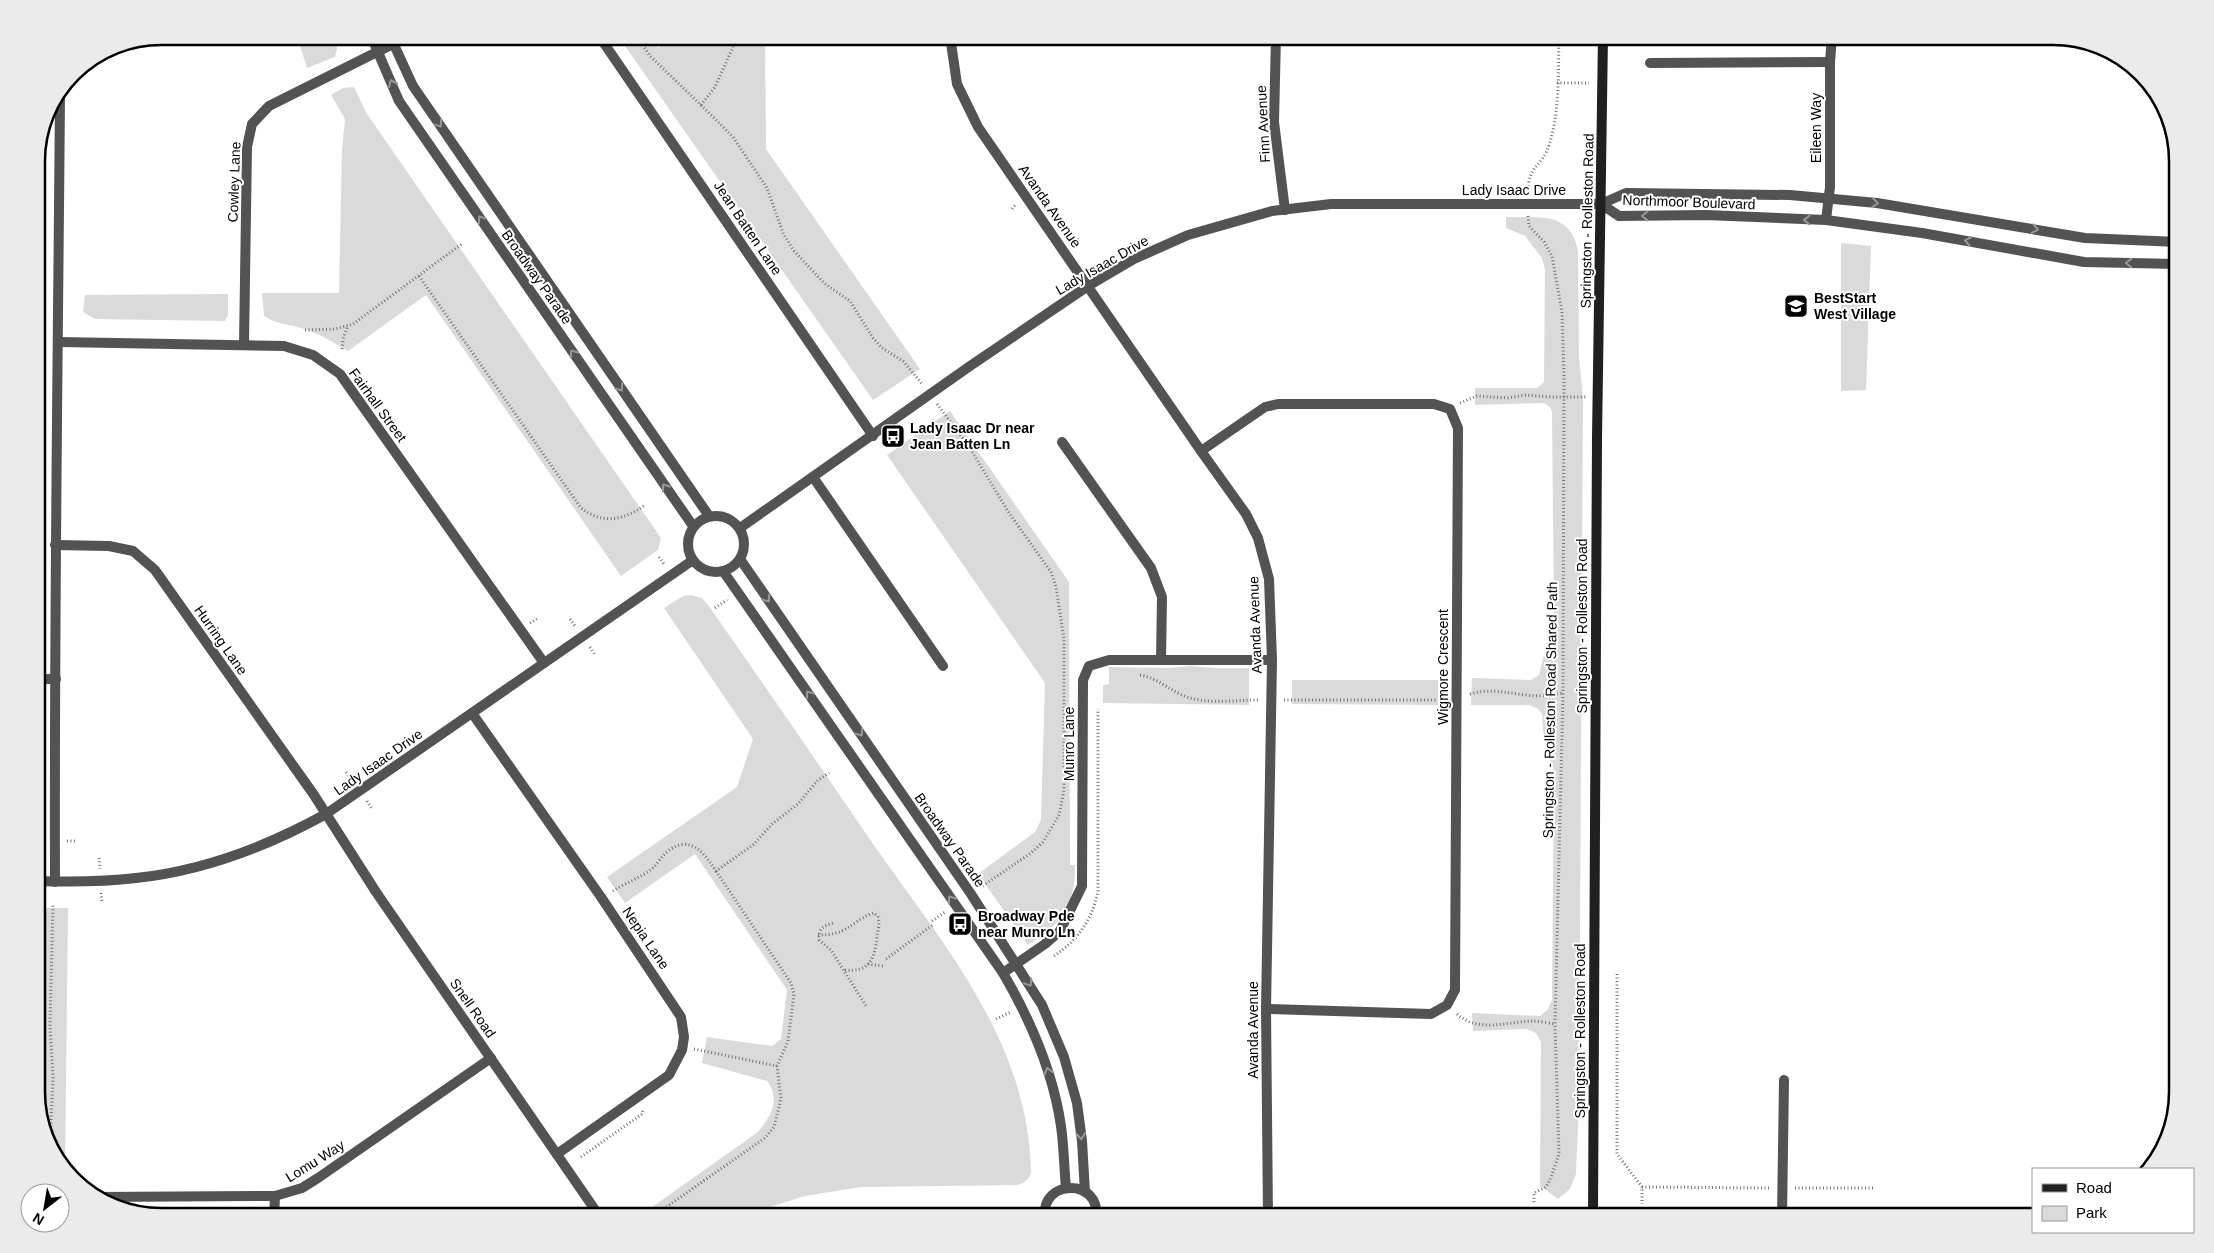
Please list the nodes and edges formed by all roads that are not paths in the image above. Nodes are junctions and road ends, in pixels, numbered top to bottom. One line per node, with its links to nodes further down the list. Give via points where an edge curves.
1 (375, 45): 9 (street, Broadway Parade)
2 (386, 45): 9 (street, Cowley Lane)
3 (393, 45): 26 (street, Broadway Parade, one-way to 26, via 413,86)
4 (605, 45): 22 (street, Jean Batten Lane)
5 (951, 45): 19 (street, Avanda Avenue, via 957,84 978,127)
6 (1276, 45): 15 (street, Finn Avenue, via 1274,122)
7 (1603, 45): 14 (main road, Springston - Rolleston Road)
8 (1831, 45): 10 (street, Eileen Way)
9 (378, 52): 21 (street, Cowley Lane, via 269,106 252,124 246,147); 27 (street, Broadway Parade, one-way to 9, via 399,101)
10 (1830, 62): 11 (street); 13 (street, Eileen Way)
11 (1650, 63)
12 (60, 105): 20 (street)
13 (1829, 199): 14 (street, Northmoor Boulevard, via 1726,193 1626,193); 16 (street, Eileen Way); 17 (street, Northmoor Boulevard, one-way to 17, via 1918,210 2085,238)
14 (1601, 204): 15 (street, Lady Isaac Drive, via 1361,203); 16 (street, Northmoor Boulevard, one-way to 14, via 1706,215 1619,216); 58 (main road, Springston - Rolleston Road)
15 (1285, 210): 19 (street, Lady Isaac Drive, via 1243,218 1188,235 1134,259)
16 (1826, 220): 18 (street, Northmoor Boulevard, one-way to 16, via 2084,262 1922,233)
17 (2169, 242)
18 (2169, 264)
19 (1088, 286): 22 (street, Lady Isaac Drive); 24 (street, Avanda Avenue)
20 (59, 342): 21 (street, Fairhall Street); 29 (street)
21 (244, 345): 35 (street, Fairhall Street, via 284,346 313,355 340,374)
22 (873, 436): 25 (street, Lady Isaac Drive)
23 (1062, 442): 33 (street, via 1151,568 1162,597)
24 (1201, 451): 34 (street, Avanda Avenue, via 1234,495 1258,538 1269,579); 45 (street, Wigmore Crescent, via 1265,407 1278,404 1434,404 1450,409 1458,428 1455,990 1446,1006 1431,1014)
25 (812, 477): 28 (street, Lady Isaac Drive); 36 (street)
26 (709, 516): 27 (street); 28 (street, via 732,520)
27 (694, 526): 31 (street, via 688,543)
28 (740, 528): 30 (street, via 744,544)
29 (55, 544): 38 (street); 40 (street, Hurring Lane, via 109,546 133,551 154,570)
30 (740, 559): 32 (street); 43 (street, Broadway Parade, one-way to 43)
31 (693, 560): 32 (street, via 706,570); 35 (street, Lady Isaac Drive)
32 (723, 571): 44 (street, one-way to 32)
33 (1161, 660): 34 (street, Munro Lane); 43 (street, Munro Lane, via 1109,660 1089,666 1085,672 1082,886 1060,931)
34 (1272, 660): 45 (street, Avanda Avenue)
35 (544, 662): 39 (street, Lady Isaac Drive)
36 (943, 666)
37 (45, 679): 38 (street)
38 (56, 679): 42 (street)
39 (472, 713): 40 (street, Lady Isaac Drive); 48 (street, Nepia Lane, via 681,1018 682,1047 669,1075)
40 (326, 814): 42 (street, Lady Isaac Drive, via 265,844 208,863 136,878); 46 (street, Snell Road)
41 (45, 882): 42 (street, Lady Isaac Drive)
42 (55, 882)
43 (1017, 964): 44 (street, Munro Lane); 50 (street, Broadway Parade, one-way to 50, via 1042,1006 1071,1081 1080,1126)
44 (1003, 973): 49 (street, one-way to 44, via 1061,1126 1050,1076 1030,1023)
45 (1266, 1009): 57 (street, Avanda Avenue)
46 (491, 1058): 48 (street, Snell Road); 51 (street, Lomu Way, via 318,1178 302,1188)
47 (1784, 1080): 59 (street)
48 (557, 1154): 54 (street, Snell Road)
49 (1066, 1188): 50 (street); 55 (street, via 1048,1199)
50 (1085, 1192): 56 (street, via 1094,1201)
51 (276, 1196): 52 (street, Lomu Way); 53 (street)
52 (113, 1197)
53 (275, 1208)
54 (594, 1208)
55 (1046, 1208)
56 (1095, 1208)
57 (1268, 1208)
58 (1593, 1208)
59 (1782, 1208)

